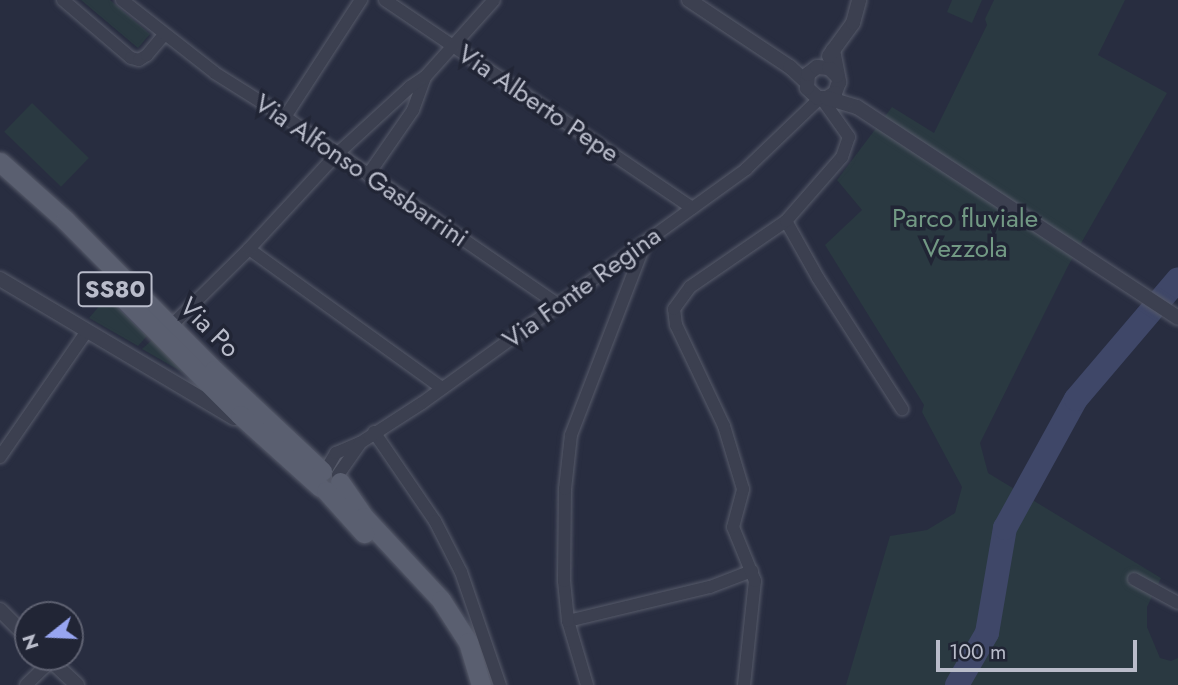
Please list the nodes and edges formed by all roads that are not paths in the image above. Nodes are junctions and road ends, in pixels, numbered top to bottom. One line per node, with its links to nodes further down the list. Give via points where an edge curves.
1 (63, 0): 8 (street, via 131,58 147,55)
2 (122, 0): 8 (street, Via Alfonso Gasbarrini)
3 (361, 0): 15 (street)
4 (385, 0): 9 (street, Via Alberto Pepe)
5 (494, 0): 9 (street)
6 (689, 0): 13 (street)
7 (859, 0): 10 (street, via 853,23)
8 (164, 35): 15 (street, Via Alfonso Gasbarrini)
9 (452, 46): 11 (street); 20 (street, Via Alberto Pepe)
10 (834, 50): 12 (street); 13 (street)
11 (425, 77): 16 (street); 18 (street, via 413,110)
12 (838, 80): 13 (street, via 835,93); 13 (street, via 831,69); 14 (street)
13 (816, 86): 14 (street); 20 (street, Via Fonte Regina, via 794,121 746,169); 21 (street, via 849,142 842,157)
14 (857, 107): 26 (street)
15 (285, 117): 16 (street, Via Alfonso Gasbarrini)
16 (337, 154): 18 (street, Via Alfonso Gasbarrini); 23 (street)
17 (0, 162): 27 (main road, Via Po / SS80, via 65,220)
18 (368, 174): 25 (street, Via Alfonso Gasbarrini)
19 (0, 180): 31 (main road, Via Po / SS80, via 57,229)
20 (692, 208): 22 (street, Via Fonte Regina)
21 (786, 221): 32 (street); 37 (street, via 690,287 674,309 676,325 734,454 743,489 733,527)
22 (645, 243): 25 (street, Via Fonte Regina); 41 (street, via 571,435 565,489)
23 (249, 249): 27 (street); 29 (street)
24 (0, 279): 28 (street)
25 (559, 305): 29 (street, Via Fonte Regina)
26 (1178, 318)
27 (170, 327): 33 (main road, Via Po / SS80)
28 (87, 331): 30 (street); 35 (street)
29 (442, 388): 34 (street, Via Fonte Regina)
30 (204, 398): 31 (street); 33 (street)
31 (227, 401): 33 (main road, SS80)
32 (902, 409)
33 (267, 430): 36 (main road, SS80)
34 (374, 432): 36 (street, Via Fonte Regina); 48 (street, via 435,521 461,572)
35 (0, 457)
36 (329, 479): 47 (main road, SS80, via 471,658)
37 (751, 572): 41 (street, via 710,587); 50 (street, via 754,602)
38 (1134, 579): 39 (street)
39 (1178, 603)
40 (0, 610): 42 (street)
41 (568, 621): 49 (street)
42 (14, 624)
43 (38, 671): 45 (street)
44 (61, 671): 46 (street)
45 (26, 685)
46 (76, 685)
47 (481, 685)
48 (500, 685)
49 (587, 685)
50 (744, 685)

